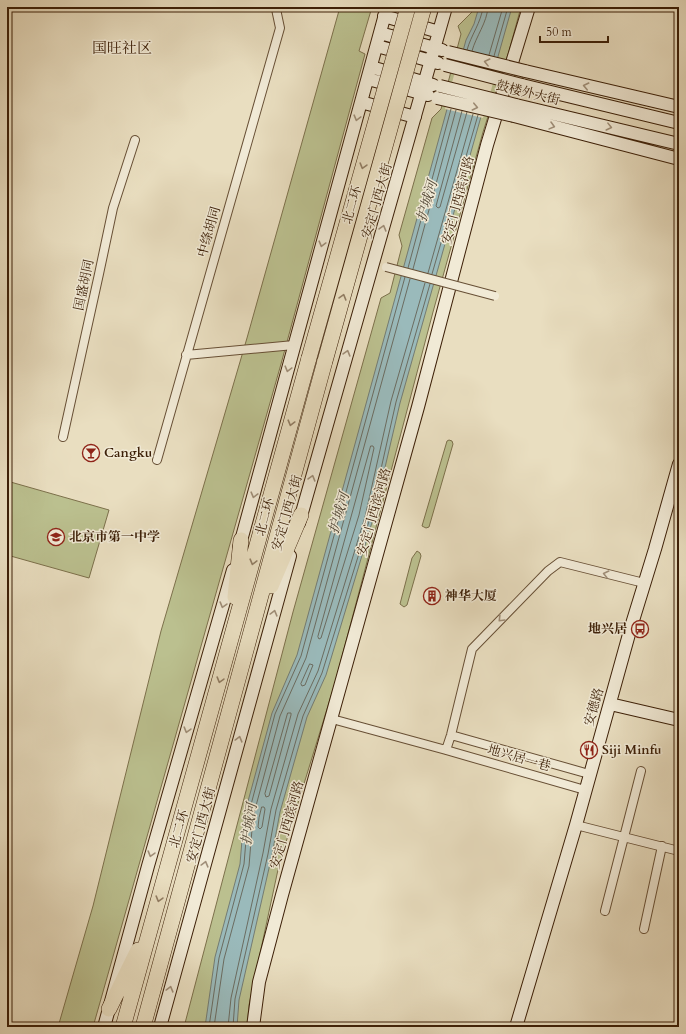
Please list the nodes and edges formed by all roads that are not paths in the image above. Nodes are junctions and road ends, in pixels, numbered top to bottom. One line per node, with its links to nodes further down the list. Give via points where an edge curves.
1 (408, 7): 32 (highway, 北二环, one-way to 32, bridge)
2 (424, 7): 33 (highway, 北二环, one-way to 2, bridge)
3 (446, 7): 7 (street, 安定门西大街)
4 (529, 7): 35 (street, 安定门西滨河路, via 487,146)
5 (276, 9): 25 (street, 中绦胡同, via 280,28)
6 (386, 12): 7 (street); 8 (street)
7 (440, 32): 10 (street, 安定门西大街)
8 (380, 33): 9 (street); 10 (street)
9 (377, 46): 11 (street, 鼓楼外大街); 12 (street)
10 (435, 48): 11 (street, 安定门西大街); 15 (street, 鼓楼外大街, one-way to 10, bridge)
11 (431, 61): 13 (street, 安定门西大街); 18 (street, 鼓楼外大街, bridge)
12 (369, 73): 13 (street, 鼓楼外大街); 14 (street)
13 (424, 88): 16 (street, 鼓楼外大街, one-way to 16, bridge); 17 (street, 安定门西大街)
14 (361, 102): 17 (street); 24 (street, one-way to 24)
15 (679, 107)
16 (515, 110): 20 (street, 鼓楼外大街, one-way to 20); 21 (street, 鼓楼外大街, one-way to 21)
17 (415, 117): 22 (street, 安定门西大街, one-way to 17)
18 (679, 123)
19 (135, 140): 26 (street, 国盛胡同, via 113,208)
20 (679, 144)
21 (679, 159)
22 (373, 264): 23 (street, bridge); 29 (street, 安定门西大街, one-way to 22)
23 (495, 296)
24 (294, 345): 25 (street); 30 (street, one-way to 30)
25 (186, 355): 27 (street, 中绦胡同)
26 (62, 437)
27 (157, 460)
28 (679, 464): 31 (street, 安德路)
29 (301, 515): 33 (highway); 53 (street, 安定门西大街, one-way to 29)
30 (242, 540): 32 (highway); 49 (street, one-way to 49)
31 (644, 583): 34 (street, 安德路); 37 (street, one-way to 37, via 560,562 548,571 472,649)
32 (231, 642): 47 (highway, 北二环, one-way to 47)
33 (247, 644): 52 (highway, 北二环)
34 (610, 704): 36 (street); 40 (street, 安德路)
35 (332, 719): 38 (street, 地兴居一巷); 54 (street, 安定门西滨河路, via 259,982)
36 (679, 720)
37 (451, 735): 38 (street); 40 (street, 地兴居一巷)
38 (446, 750): 41 (street, 地兴居一巷)
39 (641, 771): 43 (street)
40 (589, 774): 41 (street, 安德路)
41 (585, 790): 42 (street, 安德路)
42 (576, 825): 43 (street); 55 (street, 安德路)
43 (623, 836): 44 (street); 46 (street)
44 (662, 846): 45 (street); 48 (street)
45 (679, 850)
46 (605, 911)
47 (154, 917): 49 (highway); 51 (highway, 北二环)
48 (644, 929)
49 (109, 1008): 50 (street)
50 (104, 1027)
51 (124, 1027)
52 (143, 1027)
53 (160, 1027)
54 (253, 1027)
55 (516, 1027)

